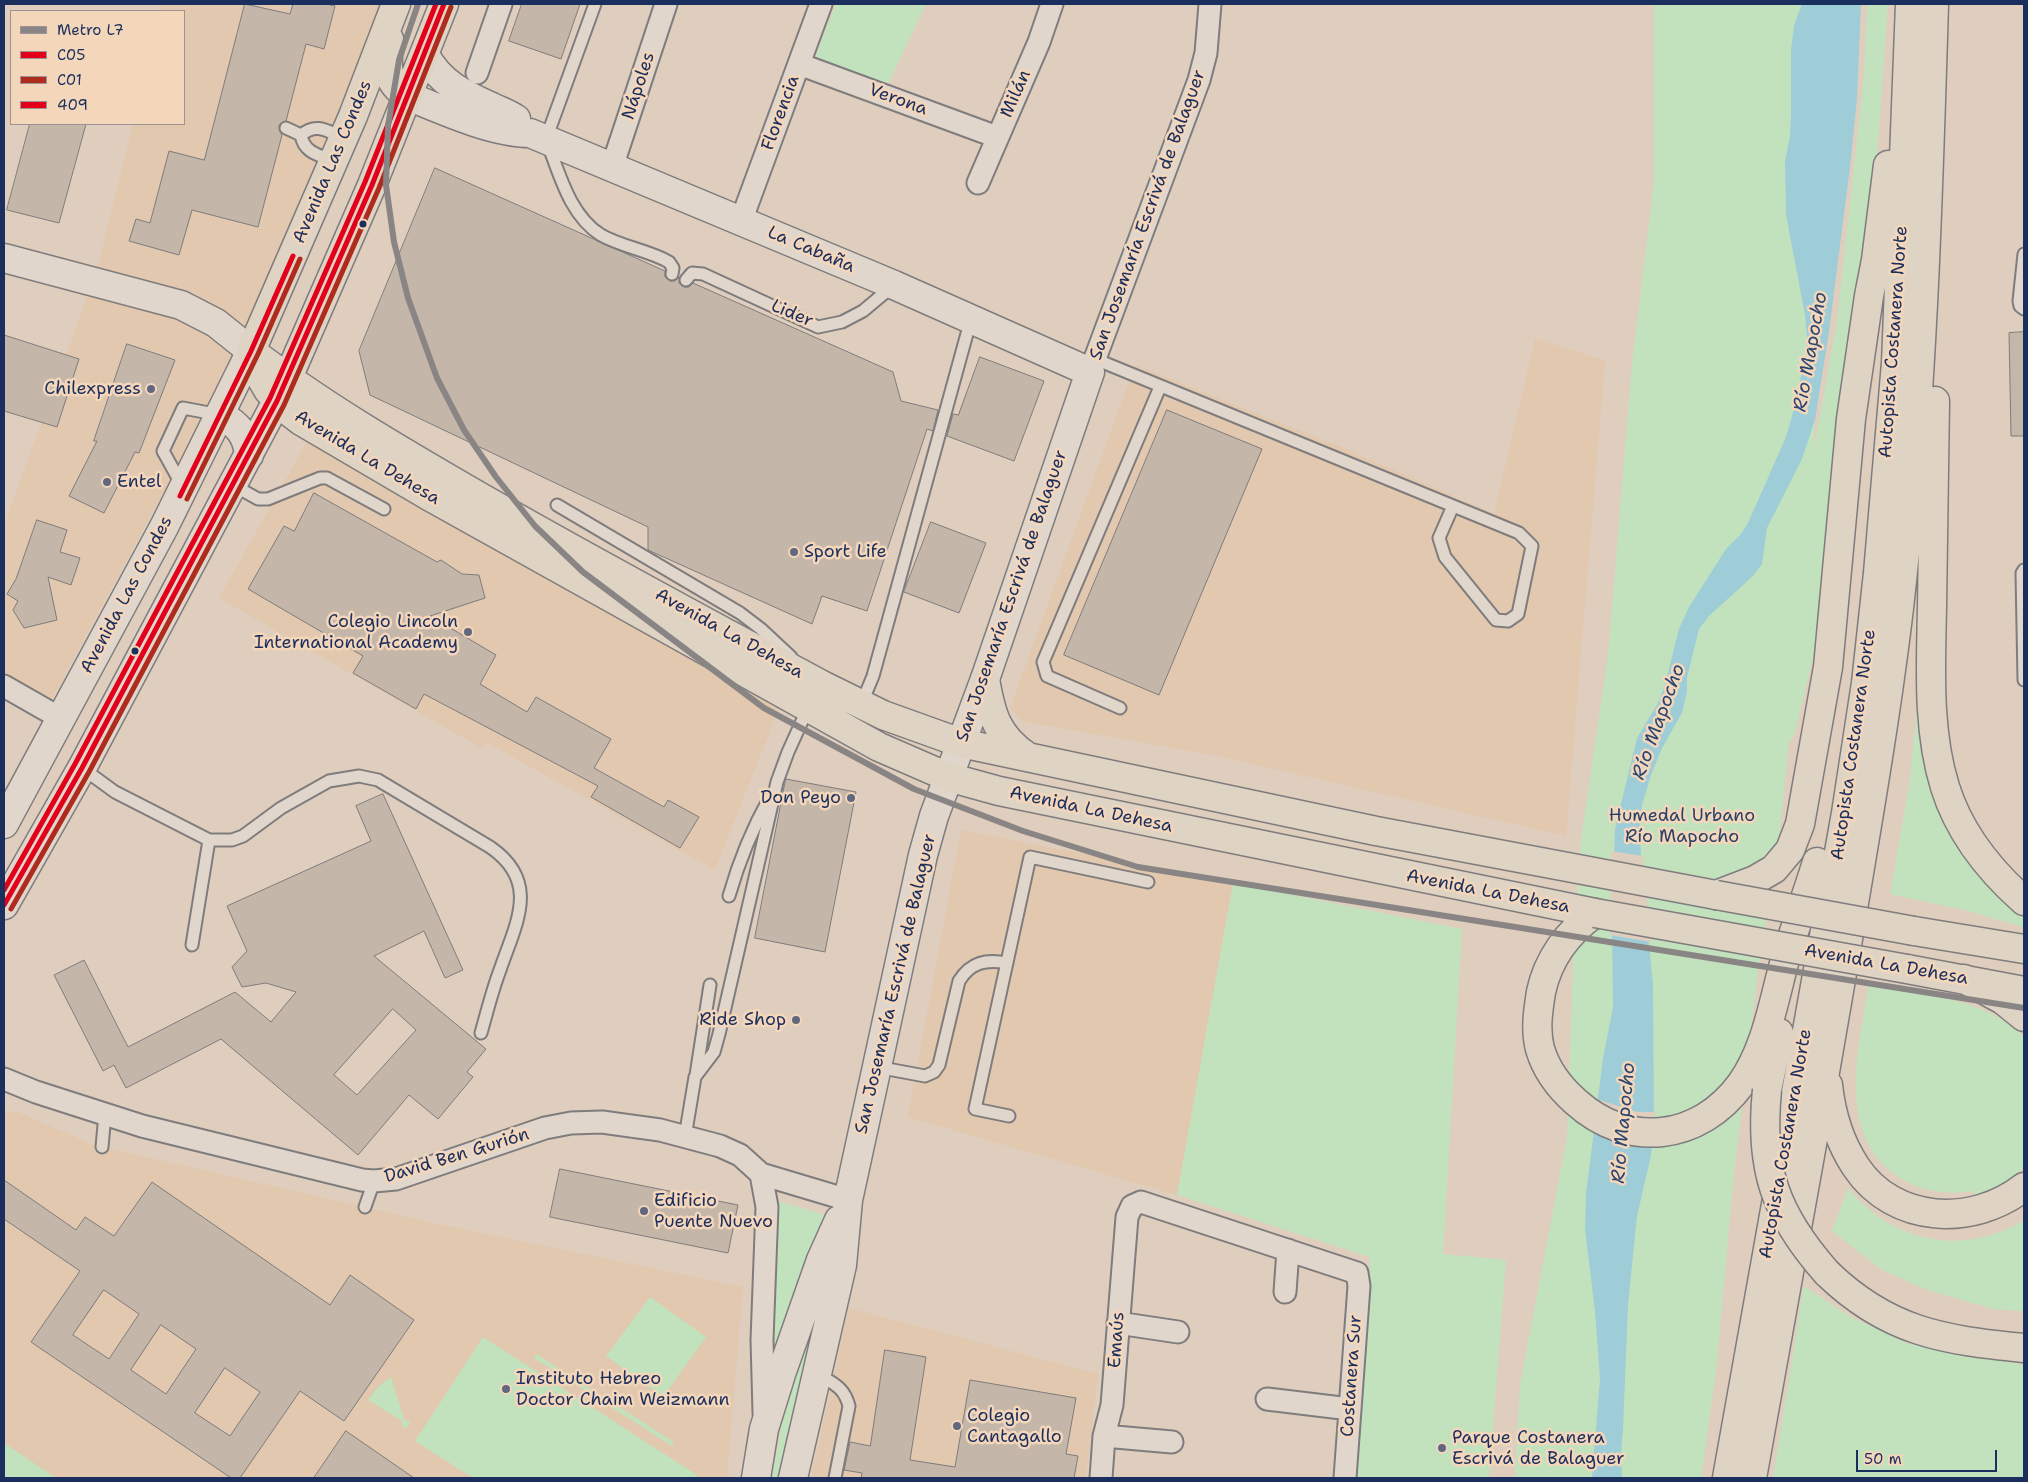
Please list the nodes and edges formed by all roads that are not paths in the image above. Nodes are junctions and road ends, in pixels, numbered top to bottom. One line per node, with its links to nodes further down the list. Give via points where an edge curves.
1 (444, 4): 12 (main road)
2 (501, 4): 14 (street)
3 (595, 4): 18 (lane)
4 (666, 4): 21 (street, Nápoles)
5 (821, 4): 13 (street, Florencia)
6 (1052, 4): 19 (street, Milán, via 1039,42)
7 (1210, 4): 33 (street, San Josemaría Escrivá de Balaguer, via 1206,53 1199,80)
8 (1910, 4): 11 (main road, Autopista Costanera Norte)
9 (1934, 4): 23 (main road, Autopista Costanera Norte)
10 (394, 11): 15 (main road, via 387,67 394,84); 20 (main road, Avenida Las Condes)
11 (1909, 45): 46 (main road, Autopista Costanera Norte, via 1896,364); 61 (main road, via 1890,139 1876,260 1851,419 1834,620 1821,715 1800,824 1790,850 1774,869 1765,876)
12 (425, 54): 15 (main road); 18 (street, La Cabaña, via 435,72 448,84 513,117)
13 (799, 64): 19 (street, Verona); 24 (street, Florencia)
14 (476, 73)
15 (408, 96): 18 (street, La Cabaña, via 507,131); 35 (main road)
16 (286, 128): 17 (lane)
17 (301, 135): 20 (lane, via 309,151); 20 (lane, via 310,128 318,128)
18 (538, 136): 21 (street, La Cabaña); 27 (lane, via 582,220 602,235 669,262)
19 (997, 137): 22 (street, Milán)
20 (339, 150): 32 (main road, Avenida Las Condes)
21 (612, 167): 24 (street, La Cabaña)
22 (978, 183)
23 (1927, 214): 63 (main road, via 1935,388 1931,693 1936,744 1945,788 1963,828 1994,872); 75 (main road, Autopista Costanera Norte, via 1915,440 1897,623 1878,758)
24 (741, 221): 29 (street, La Cabaña)
25 (2024, 254): 30 (lane, via 2019,300)
26 (4, 258): 32 (street, via 181,304 216,323)
27 (672, 274)
28 (686, 280): 29 (lane, Lider, via 692,273 703,274 818,327 842,322 863,311)
29 (894, 285): 31 (street, La Cabaña)
30 (2024, 309)
31 (971, 319): 33 (street, La Cabaña); 49 (lane, via 873,676)
32 (251, 351): 35 (main road, Avenida La Dehesa, via 261,378); 36 (street, Avenida Las Condes)
33 (1092, 366): 34 (lane); 44 (street, San Josemaría Escrivá de Balaguer)
34 (1160, 387): 41 (lane); 51 (lane, via 1043,662 1047,676)
35 (283, 390): 37 (street); 48 (main road, Avenida La Dehesa); 50 (main road, Avenida La Dehesa, via 301,421)
36 (220, 414): 37 (street, via 242,431); 39 (street, Avenida Las Condes); 39 (lane, via 184,408 163,452)
37 (249, 455): 38 (street)
38 (233, 485): 42 (lane, via 258,499 268,500 327,478); 55 (street)
39 (184, 489): 52 (street, Avenida Las Condes)
40 (556, 505): 48 (lane, via 740,613)
41 (1453, 506): 41 (lane, via 1519,533 1532,546 1518,614 1508,621 1496,620 1446,557 1439,538)
42 (384, 509)
43 (2024, 570): 45 (lane)
44 (985, 679): 53 (street, San Josemaría Escrivá de Balaguer); 54 (main road, via 995,722 1008,742)
45 (2024, 680)
46 (1866, 683): 78 (main road); 104 (main road, Autopista Costanera Norte, via 1846,813)
47 (4, 686): 52 (street)
48 (824, 686): 49 (main road, Avenida La Dehesa)
49 (861, 705): 53 (main road, Avenida La Dehesa)
50 (808, 708): 56 (main road, Avenida La Dehesa, via 905,759); 57 (lane)
51 (1120, 708)
52 (60, 718): 58 (street, Avenida Las Condes)
53 (961, 743): 54 (main road, Avenida La Dehesa); 56 (street, San Josemaría Escrivá de Balaguer)
54 (1028, 757): 61 (main road, Avenida La Dehesa, via 1367,829)
55 (82, 768): 59 (lane, via 114,792); 64 (street)
56 (948, 777): 65 (main road, Avenida La Dehesa, via 999,791); 74 (street, San Josemaría Escrivá de Balaguer, via 923,855)
57 (778, 782): 62 (lane, via 754,825); 76 (lane, via 714,1052)
58 (4, 824)
59 (209, 840): 66 (lane); 73 (lane, via 232,840 243,836 282,808 329,781 359,776 378,780 503,855 514,868 520,884 519,911)
60 (1148, 882): 68 (lane, via 1030,857)
61 (1716, 895): 67 (main road, Avenida La Dehesa, bridge)
62 (730, 896)
63 (2024, 901)
64 (4, 906)
65 (1595, 913): 69 (main road, Avenida La Dehesa, bridge); 78 (main road, via 1564,942 1545,978 1538,1015 1538,1037 1545,1061 1570,1097 1592,1115 1624,1130 1656,1133 1688,1126)
66 (192, 945)
67 (2024, 949)
68 (1007, 963): 74 (lane, via 985,961 963,974 939,1065 934,1072 925,1076); 80 (lane, via 975,1109)
69 (1964, 979): 71 (main road, Avenida La Dehesa); 72 (main road, via 2003,1000)
70 (710, 985): 76 (lane)
71 (2024, 990)
72 (2024, 1017)
73 (481, 1033)
74 (877, 1067): 86 (street, San Josemaría Escrivá de Balaguer)
75 (1826, 1068): 85 (main road, via 1833,1111 1843,1144 1867,1180 1889,1198 1923,1212 1955,1214 1995,1205); 105 (main road, Autopista Costanera Norte)
76 (695, 1077): 81 (lane)
77 (4, 1079): 79 (street, David Ben Gurión)
78 (1754, 1087): 92 (main road, bridge, via 1777,1198 1793,1228 1827,1273 1861,1303 1903,1325 1945,1338)
79 (105, 1114): 82 (lane); 84 (street, David Ben Gurión, via 180,1137)
80 (1009, 1116)
81 (685, 1137): 83 (street, David Ben Gurión, via 740,1155); 84 (street, David Ben Gurión, via 633,1125 571,1123 545,1128 396,1179)
82 (102, 1147)
83 (761, 1174): 86 (street, David Ben Gurión); 96 (street, via 767,1207 762,1340)
84 (374, 1181): 87 (lane)
85 (2024, 1187)
86 (848, 1200): 93 (street, San Josemaría Escrivá de Balaguer, via 842,1266); 96 (street, San Josemaría Escrivá de Balaguer, via 821,1260)
87 (365, 1207)
88 (1288, 1250): 89 (street); 90 (street, Emaús, via 1151,1204 1135,1204 1127,1217); 95 (street, Costanera Sur, via 1357,1273 1359,1286)
89 (1285, 1292)
90 (1118, 1323): 91 (street); 97 (street, Emaús, via 1111,1414)
91 (1178, 1332)
92 (2024, 1348)
93 (817, 1374): 100 (street, San Josemaría Escrivá de Balaguer); 101 (lane, via 837,1385 846,1394 849,1406)
94 (1267, 1399): 95 (street)
95 (1350, 1409): 103 (street, Costanera Sur)
96 (764, 1429): 99 (street, San Josemaría Escrivá de Balaguer)
97 (1104, 1436): 98 (street); 102 (street, Emaús)
98 (1172, 1442)
99 (756, 1478)
100 (794, 1478)
101 (835, 1478)
102 (1101, 1478)
103 (1345, 1478)
104 (1727, 1478)
105 (1752, 1478)

